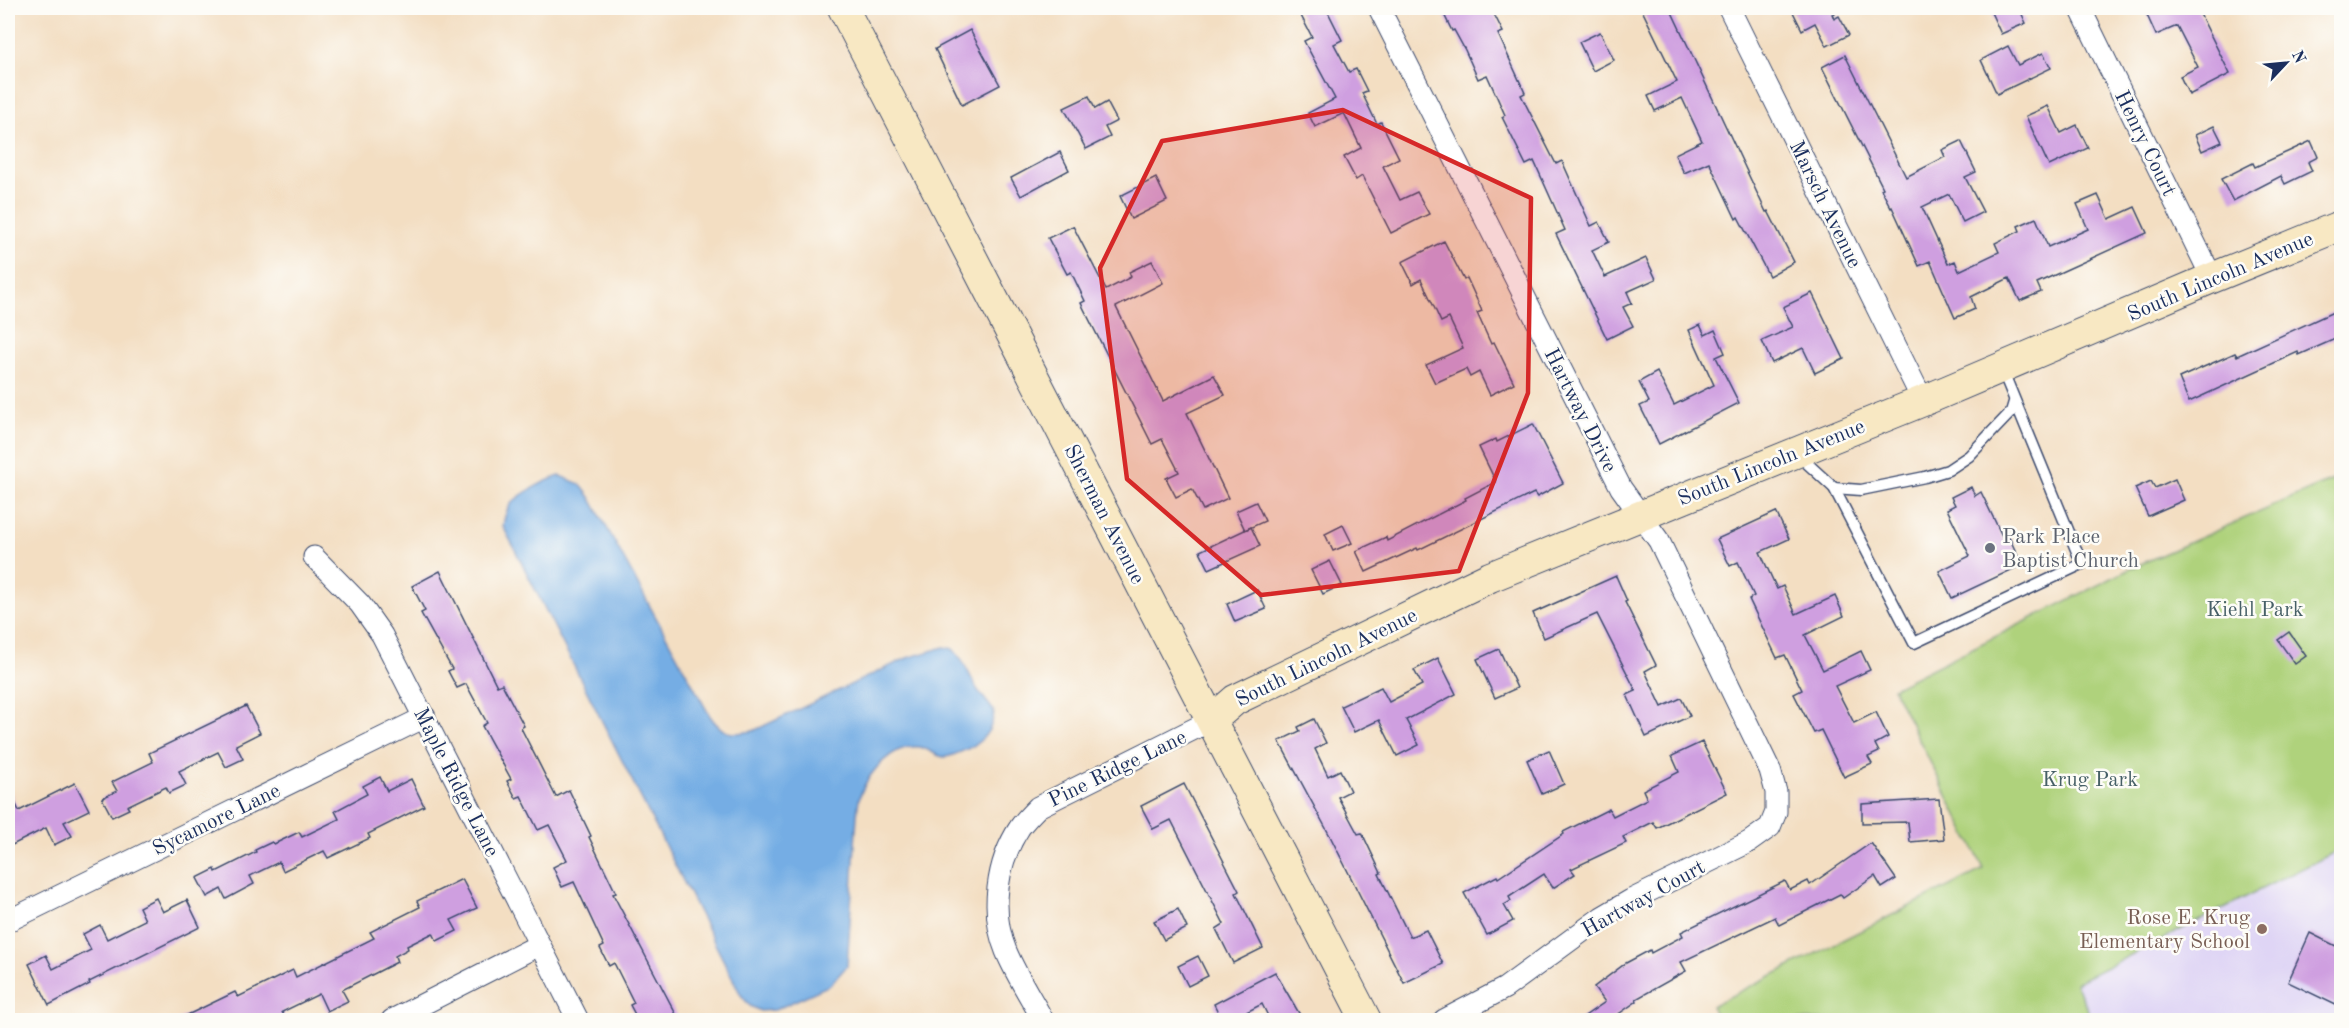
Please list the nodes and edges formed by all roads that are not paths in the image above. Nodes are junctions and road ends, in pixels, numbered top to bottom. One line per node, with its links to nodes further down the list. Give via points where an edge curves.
1 (843, 8): 15 (street, Sherman Avenue)
2 (1379, 8): 12 (street, Hartway Drive, via 1621,488)
3 (1729, 8): 8 (street, Marsch Avenue)
4 (2080, 8): 6 (street, Henry Court)
5 (2342, 225): 6 (street, South Lincoln Avenue)
6 (2212, 278): 7 (street, South Lincoln Avenue)
7 (2001, 368): 8 (street, South Lincoln Avenue); 9 (lane)
8 (1923, 401): 10 (street, South Lincoln Avenue)
9 (2014, 402): 11 (lane, via 2011,412 1969,456 1948,470 1862,490); 11 (lane, via 2082,564 1914,643)
10 (1795, 453): 11 (lane); 12 (street, South Lincoln Avenue)
11 (1834, 488)
12 (1640, 515): 15 (street, South Lincoln Avenue, via 1490,577 1234,700); 16 (street, Hartway Drive, via 1659,541 1770,771)
13 (314, 557): 14 (street, Maple Ridge Lane, via 372,620)
14 (425, 717): 17 (street, Sycamore Lane); 18 (street, Maple Ridge Lane)
15 (1212, 720): 21 (street, Pine Ridge Lane, via 1038,807 1020,827 1005,857 998,888 999,926 1006,951); 22 (street, Sherman Avenue)
16 (1776, 812): 23 (street, Hartway Court, via 1770,827 1749,842 1631,900 1504,988)
17 (8, 921)
18 (538, 945): 19 (street); 20 (street, Maple Ridge Lane)
19 (392, 1020)
20 (578, 1020)
21 (1043, 1020)
22 (1366, 1020)
23 (1444, 1020)

